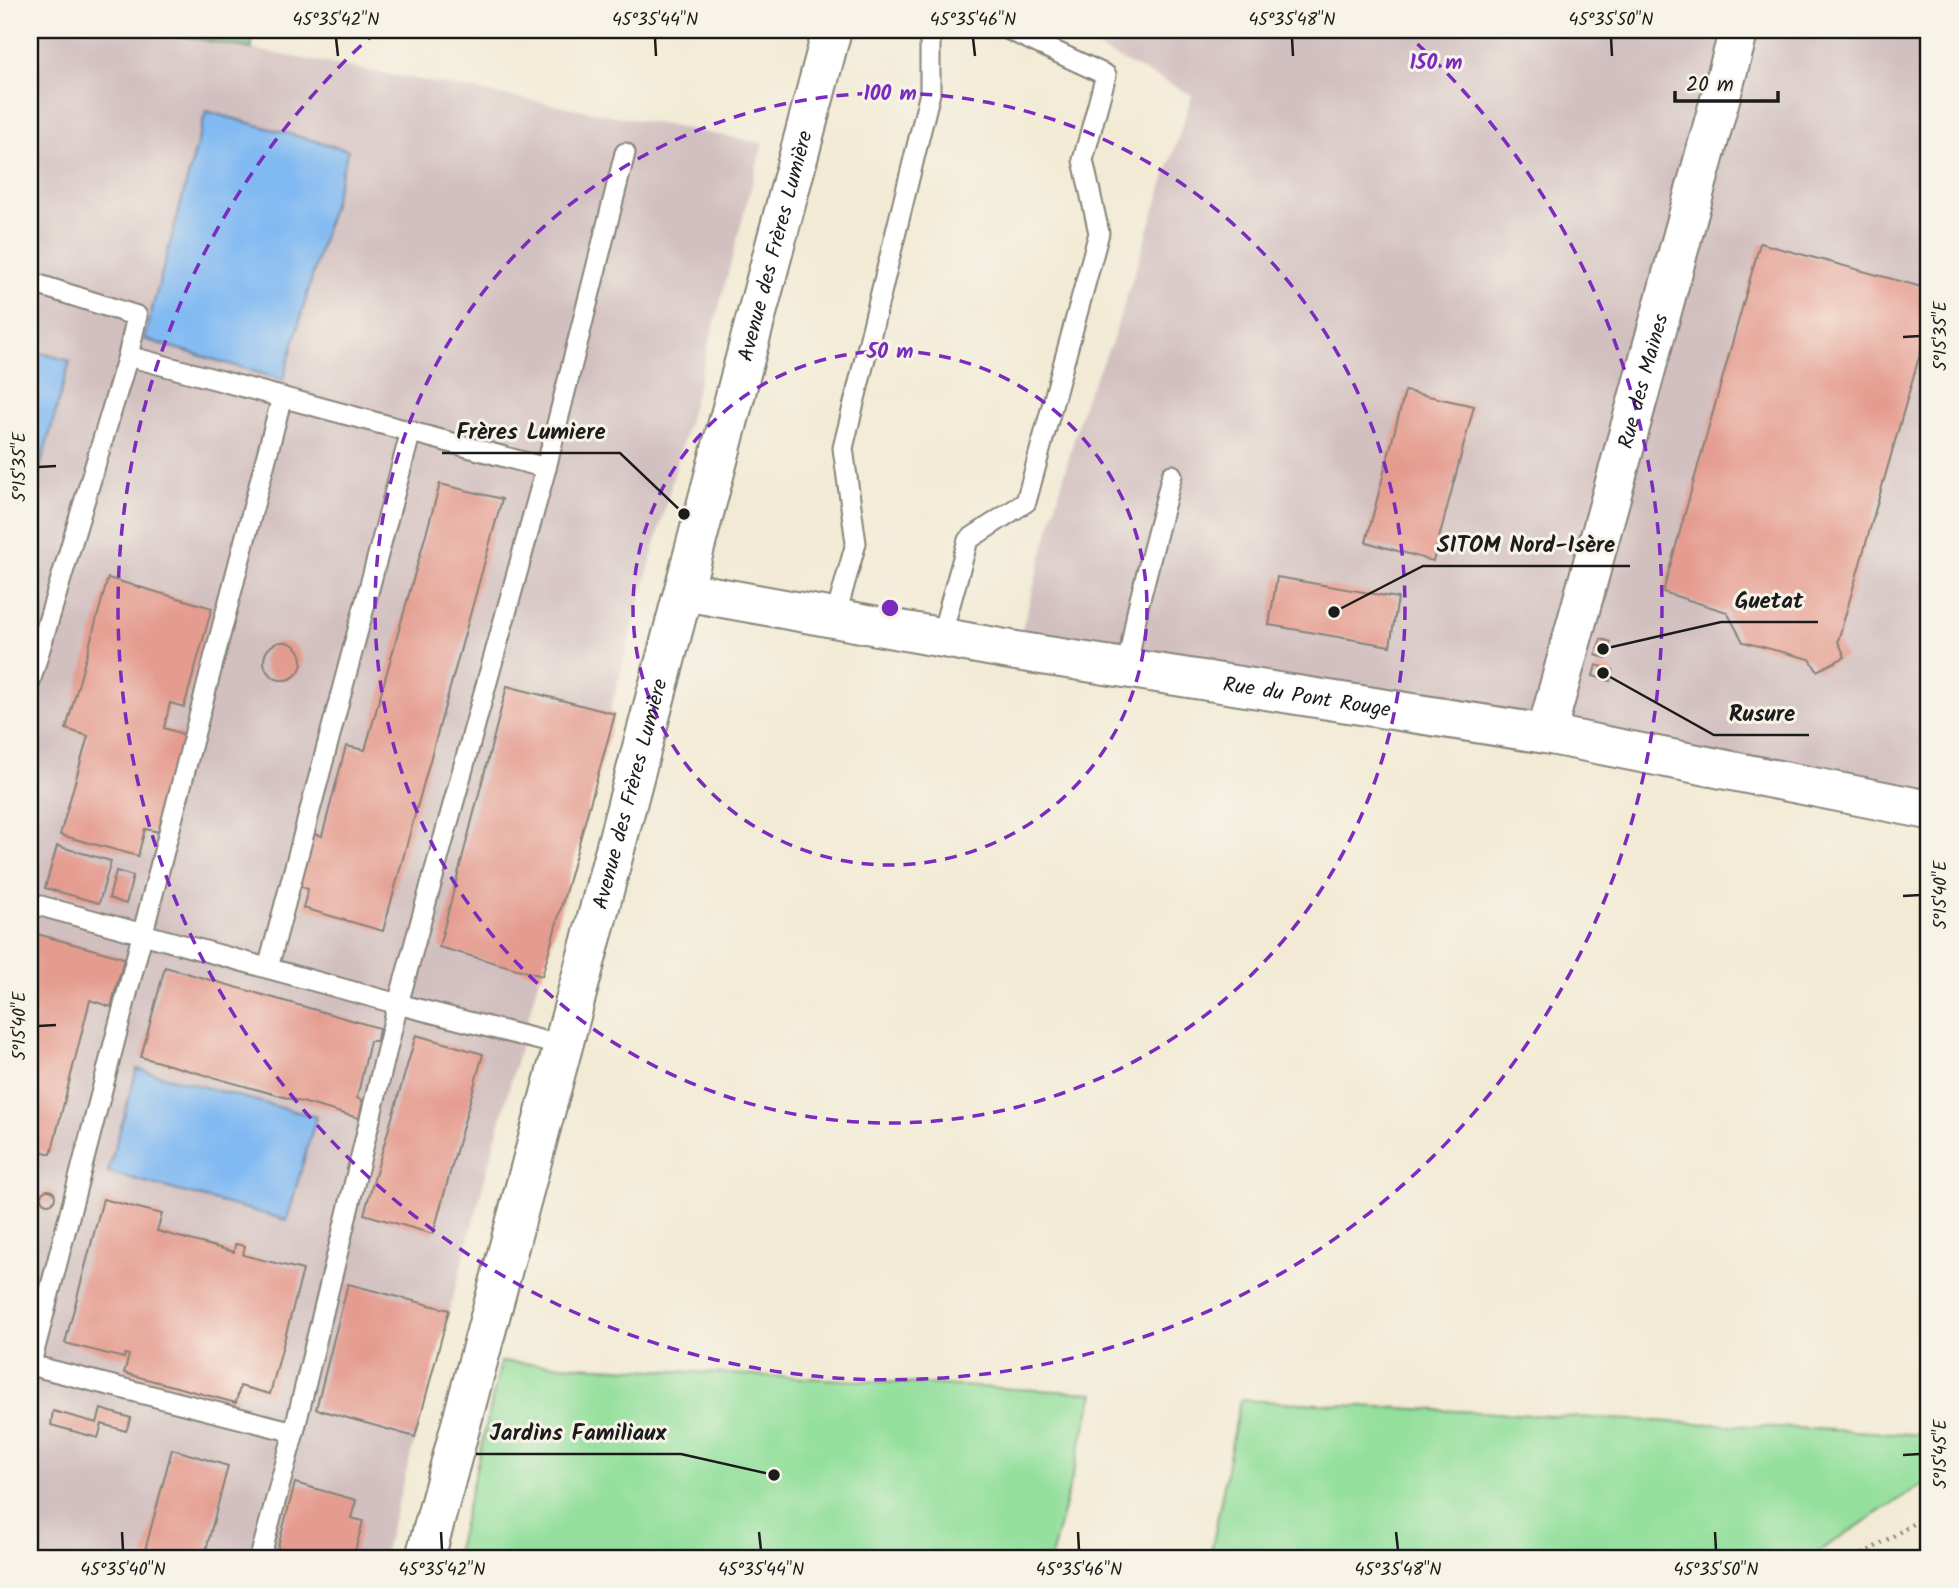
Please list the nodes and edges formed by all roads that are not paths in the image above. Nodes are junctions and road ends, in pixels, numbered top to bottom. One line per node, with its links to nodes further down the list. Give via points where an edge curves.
1 (832, 30): 12 (street, Avenue des Frères Lumière)
2 (930, 30): 13 (lane, via 930,93 843,448 856,543)
3 (1009, 30): 14 (lane, via 1106,75 1083,160 1099,233 1026,502 968,540)
4 (1739, 30): 17 (street, Rue des Maines)
5 (625, 153): 10 (lane)
6 (30, 282): 7 (lane, via 137,316)
7 (128, 356): 8 (lane); 16 (lane)
8 (282, 397): 9 (lane); 20 (lane)
9 (411, 431): 10 (lane); 21 (lane)
10 (546, 468): 22 (lane)
11 (1172, 475): 15 (lane)
12 (684, 591): 13 (street, Rue du Pont Rouge); 23 (street, Avenue des Frères Lumière)
13 (835, 618): 14 (street, Rue du Pont Rouge)
14 (941, 637): 15 (street, Rue du Pont Rouge)
15 (1127, 668): 17 (street, Rue du Pont Rouge)
16 (30, 682)
17 (1546, 734): 18 (street, Rue du Pont Rouge)
18 (1929, 810)
19 (30, 903): 20 (lane)
20 (142, 933): 21 (lane); 24 (lane)
21 (268, 968): 22 (lane)
22 (398, 1004): 23 (lane); 25 (lane)
23 (563, 1046): 27 (street, Avenue des Frères Lumière)
24 (30, 1366): 25 (lane)
25 (294, 1432): 26 (lane)
26 (260, 1558)
27 (425, 1558)

